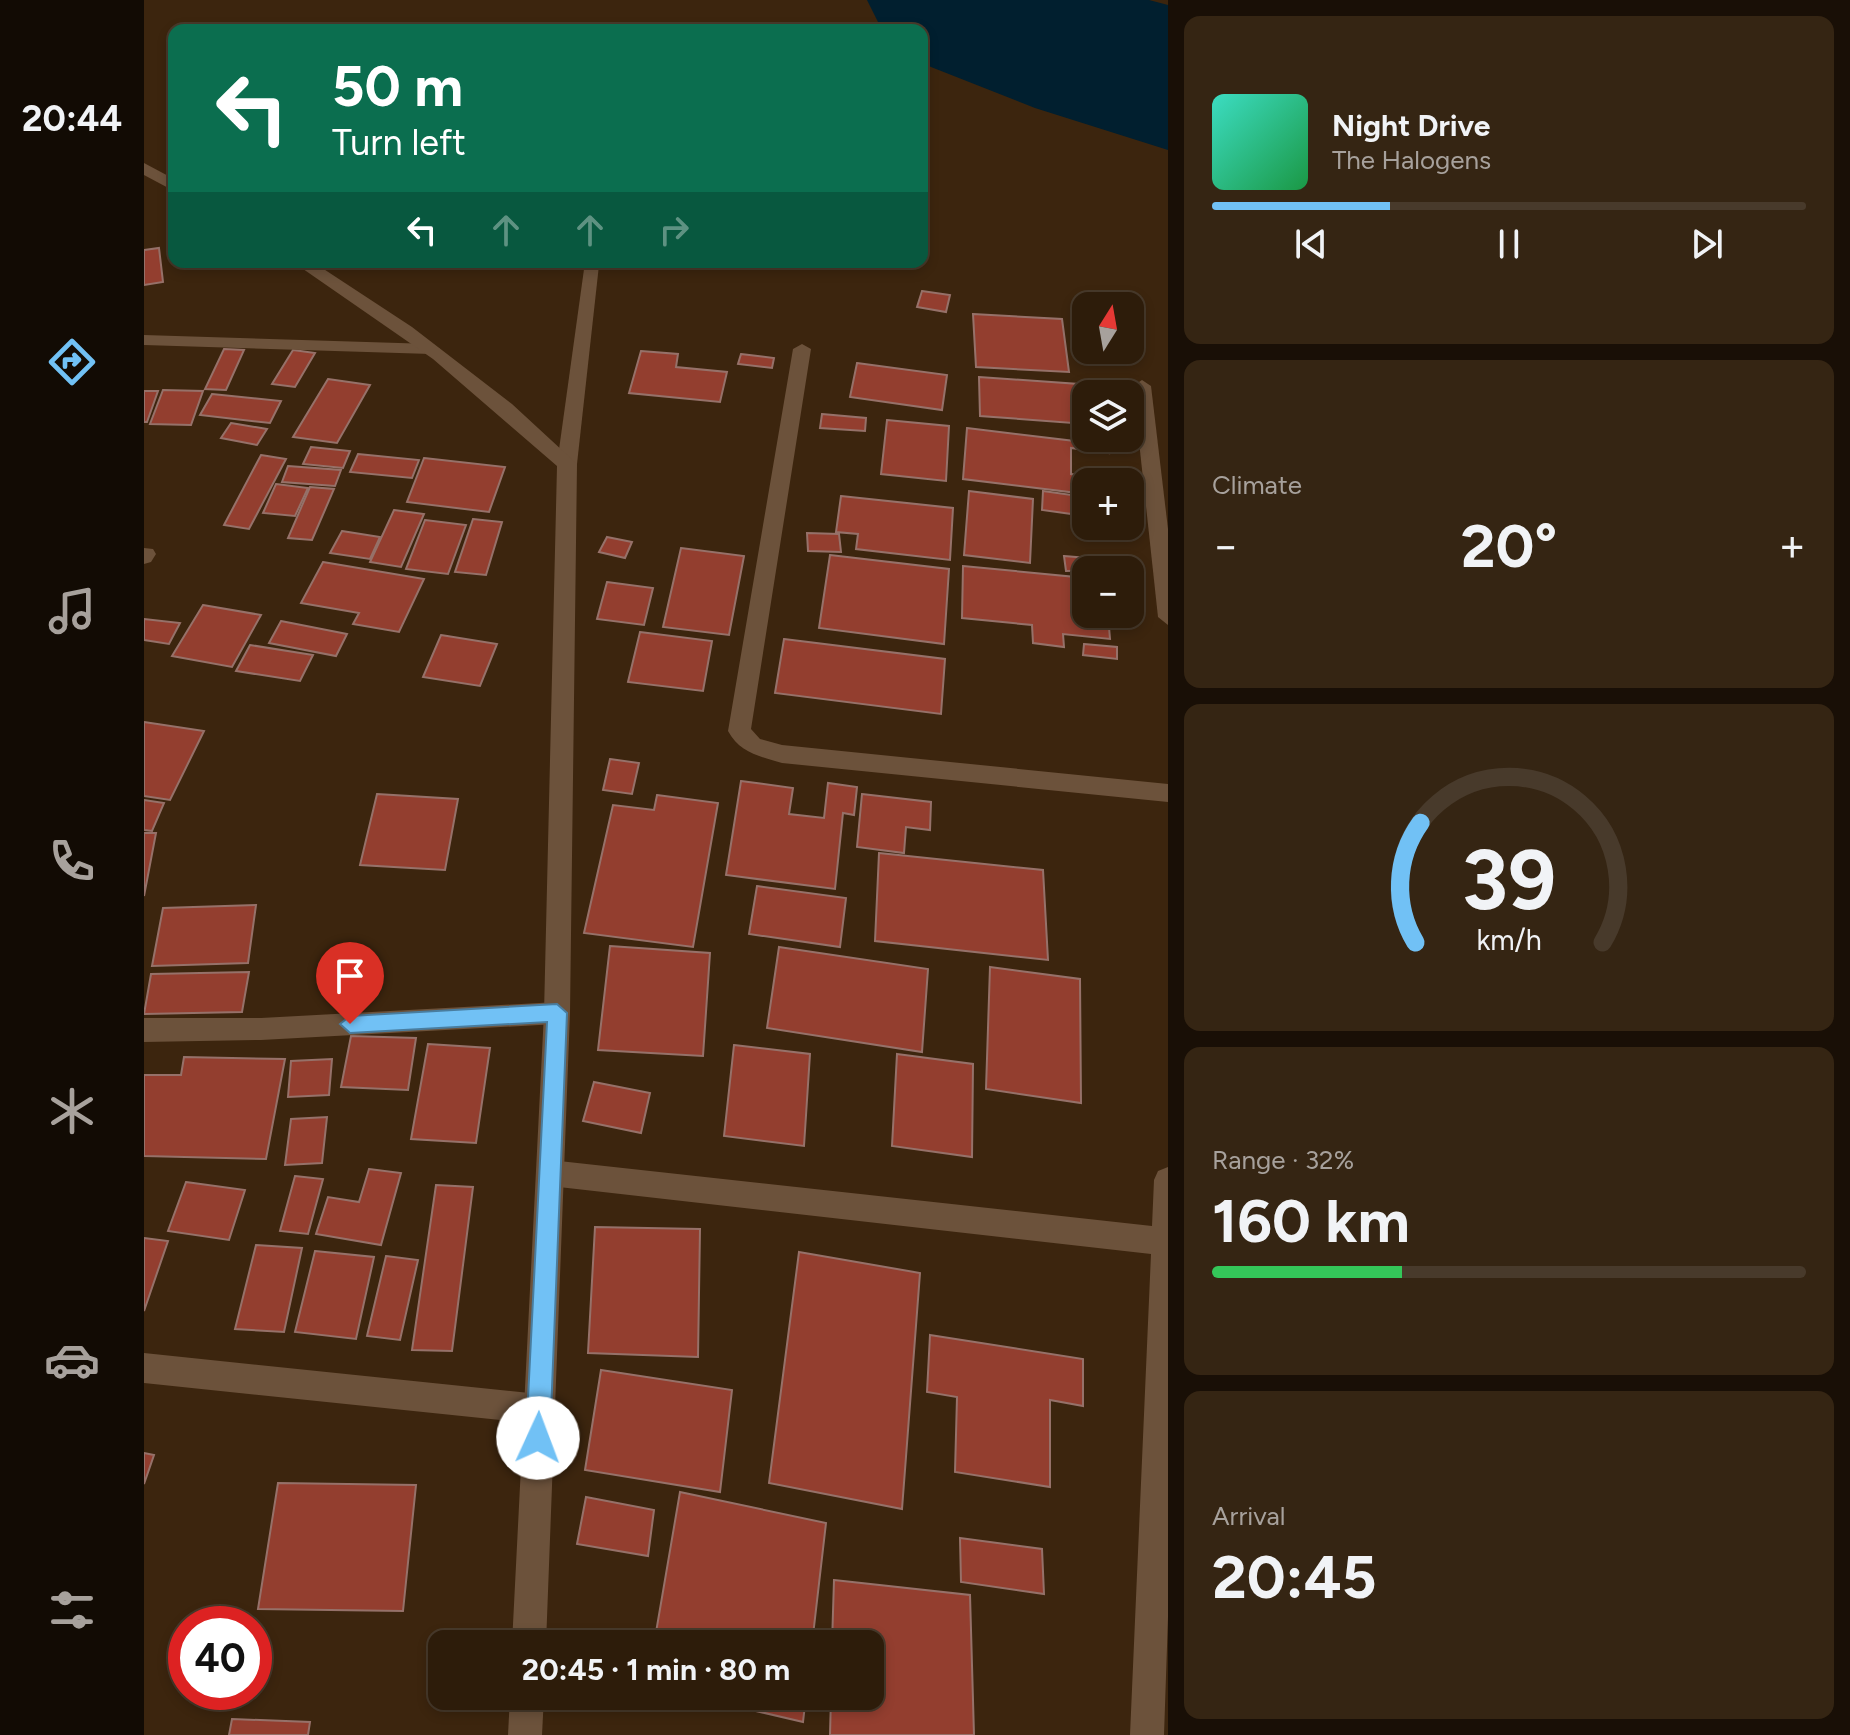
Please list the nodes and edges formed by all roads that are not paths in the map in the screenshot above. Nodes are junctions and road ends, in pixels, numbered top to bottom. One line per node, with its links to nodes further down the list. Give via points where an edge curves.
1 (144, 168): 2 (street)
2 (168, 182)
3 (310, 268): 6 (street)
4 (591, 268): 9 (street)
5 (144, 340): 6 (street)
6 (431, 349): 9 (street)
7 (802, 349): 12 (street, via 739,731 752,745 782,754)
8 (1144, 399): 10 (street)
9 (567, 464): 13 (street)
10 (1164, 534): 11 (street)
11 (1168, 617)
12 (1168, 793)
13 (557, 1013): 14 (street); 15 (street)
14 (144, 1030)
15 (550, 1173): 17 (street); 19 (street)
16 (1168, 1180): 17 (street)
17 (1167, 1242): 23 (street)
18 (144, 1368): 19 (street)
19 (539, 1409): 20 (street)
20 (530, 1630)
21 (526, 1710): 22 (street)
22 (525, 1735)
23 (1147, 1735)

